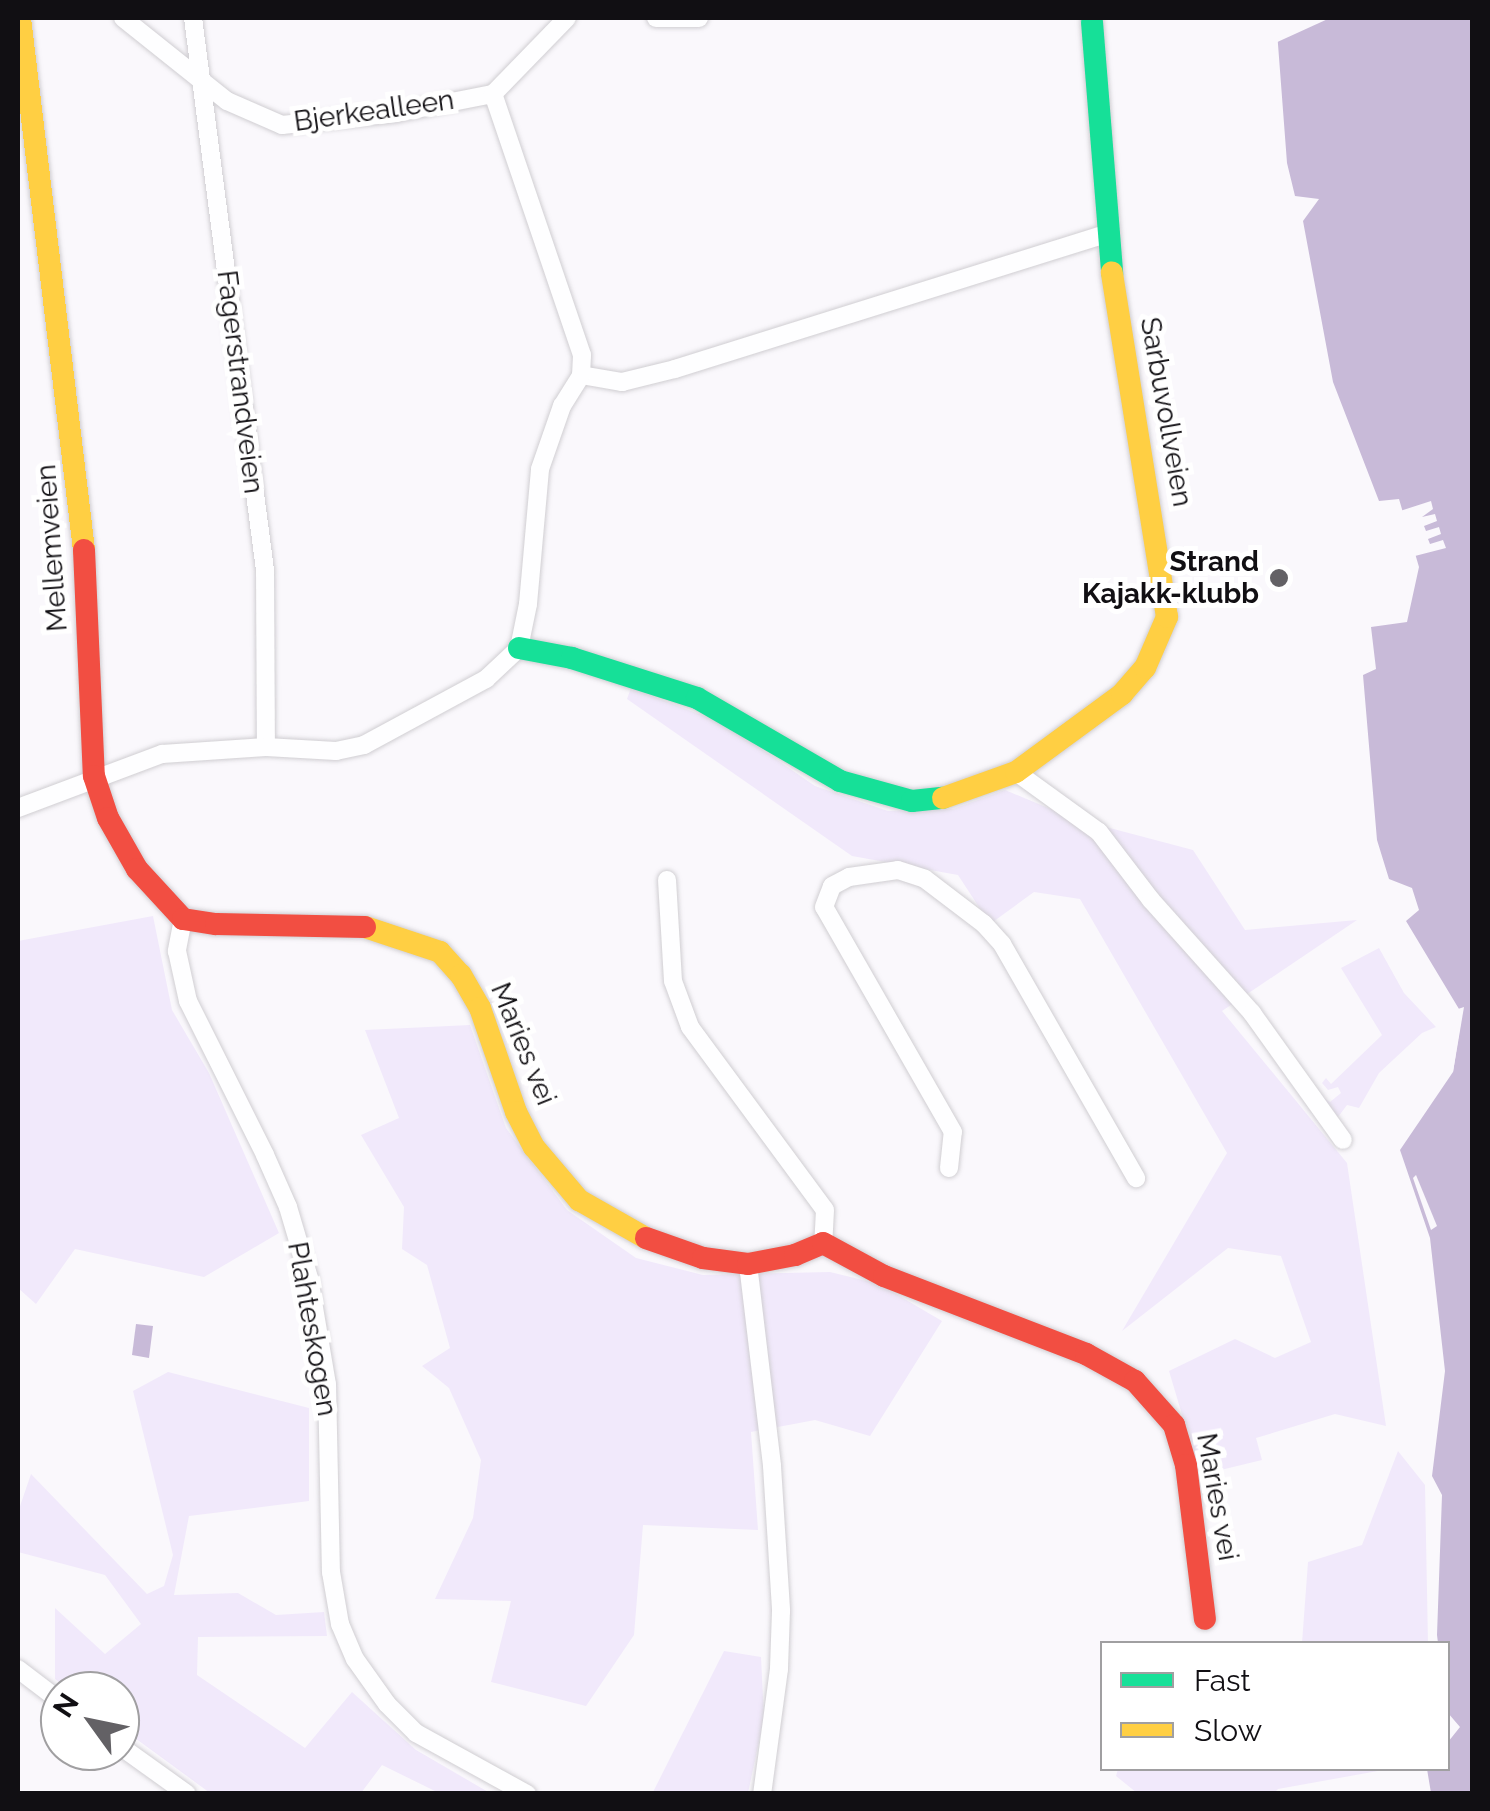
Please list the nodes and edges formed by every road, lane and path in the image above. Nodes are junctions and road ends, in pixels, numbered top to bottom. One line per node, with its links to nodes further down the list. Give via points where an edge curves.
1 (20, 18): 15 (street, Mellemveien, via 84,542)
2 (123, 18): 8 (street, Bjerkealleen)
3 (193, 18): 8 (street, Fagerstrandveien)
4 (566, 18): 9 (street, Bjerkealleen)
5 (656, 18): 6 (street)
6 (699, 18)
7 (1092, 22): 10 (street, Sarbuvollveien)
8 (202, 82): 9 (street, Bjerkealleen, via 282,125); 13 (street, Fagerstrandveien, via 264,570)
9 (492, 94): 11 (street, via 578,334)
10 (1106, 234): 11 (street, via 675,369 622,382); 14 (street, Sarbuvollveien, via 1167,617 1145,668 1122,694)
11 (581, 375): 12 (street, via 548,438 540,469)
12 (519, 648): 13 (street, via 486,679 364,745 336,751); 14 (street, Sarbuvollveien, via 697,698 874,794 939,800)
13 (266, 747): 15 (street, via 162,754)
14 (1016, 772): 19 (street, via 1100,832 1252,1013)
15 (94, 776): 16 (street); 18 (street, via 137,869)
16 (18, 808)
17 (667, 880): 22 (street, via 672,980 690,1027 825,1210)
18 (183, 919): 23 (street, Maries vei, via 374,927 440,952 480,1008 534,1148 579,1200 670,1248); 29 (street, Plahteskogen, via 177,951 188,1001 266,1155 309,1278 328,1384 332,1572 340,1624 386,1704 416,1734)
19 (1343, 1140)
20 (949, 1168): 21 (street, via 953,1132 824,908 832,886 850,877 898,870 925,879 984,924 1012,960)
21 (1136, 1178)
22 (823, 1243): 23 (street, Maries vei); 24 (street, Maries vei, via 884,1276 1118,1369 1158,1402 1186,1465)
23 (748, 1264): 30 (street, via 772,1466 780,1610 780,1670)
24 (1205, 1620)
25 (18, 1669): 26 (street)
26 (40, 1686)
27 (140, 1760): 28 (street)
28 (187, 1794)
29 (527, 1794)
30 (762, 1794)

